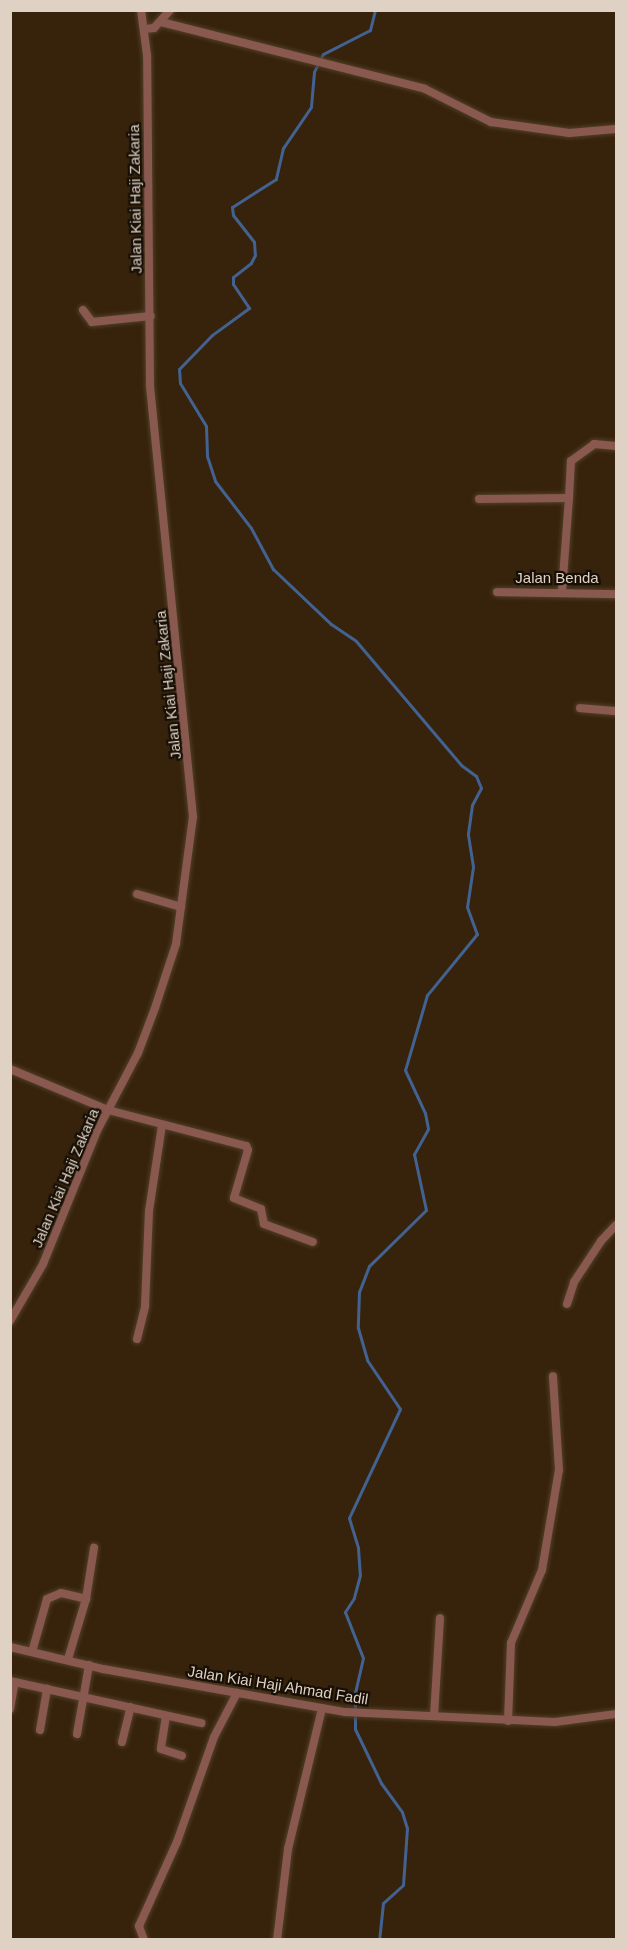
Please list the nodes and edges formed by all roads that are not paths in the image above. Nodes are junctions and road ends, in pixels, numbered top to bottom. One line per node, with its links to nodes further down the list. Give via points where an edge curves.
1 (141, 10): 4 (street, Jalan Kiai Haji Zakaria)
2 (170, 10): 3 (street)
3 (161, 22): 4 (street); 5 (street, via 425,89 491,122 569,133)
4 (146, 29): 7 (street, Jalan Kiai Haji Zakaria)
5 (616, 129)
6 (83, 310): 7 (street, via 92,322)
7 (151, 316): 17 (street, Jalan Kiai Haji Zakaria, via 152,413 193,789)
8 (616, 446): 9 (street, via 594,444 571,461)
9 (570, 498): 10 (street); 11 (street)
10 (479, 499)
11 (562, 591): 12 (street, Jalan Benda); 13 (street, Jalan Benda)
12 (496, 592)
13 (616, 594)
14 (580, 708): 15 (street)
15 (616, 711)
16 (137, 894): 17 (street)
17 (181, 907): 19 (street, Jalan Kiai Haji Zakaria, via 176,944 159,999 138,1053)
18 (10, 1069): 19 (street)
19 (108, 1110): 20 (street); 24 (street, Jalan Kiai Haji Zakaria, via 43,1264)
20 (162, 1125): 22 (street, via 246,1146 234,1198 261,1209 264,1224); 25 (street, via 149,1211 145,1306)
21 (616, 1225): 23 (street, via 601,1240 574,1282)
22 (313, 1242)
23 (567, 1304)
24 (10, 1321)
25 (137, 1339)
26 (552, 1376): 44 (street, via 559,1470 542,1570 511,1643)
27 (94, 1548): 28 (street)
28 (86, 1599): 31 (street, via 61,1593 48,1596); 32 (street)
29 (440, 1618): 43 (street)
30 (10, 1647): 31 (street, Jalan Kiai Haji Ahmad Fadil)
31 (32, 1652): 32 (street, Jalan Kiai Haji Ahmad Fadil)
32 (68, 1659): 33 (street, Jalan Kiai Haji Ahmad Fadil)
33 (89, 1665): 36 (street, Jalan Kiai Haji Ahmad Fadil); 37 (street)
34 (13, 1682): 35 (street); 40 (street)
35 (47, 1689): 37 (street); 46 (street)
36 (237, 1693): 39 (street, Jalan Kiai Haji Ahmad Fadil); 50 (street, via 214,1737 177,1842 139,1926)
37 (82, 1696): 38 (street); 47 (street)
38 (131, 1707): 42 (street); 48 (street)
39 (322, 1708): 43 (street, Jalan Kiai Haji Ahmad Fadil); 51 (street, via 288,1849)
40 (10, 1709)
41 (616, 1714): 44 (street, Jalan Kiai Haji Ahmad Fadil, via 555,1722)
42 (166, 1716): 45 (street); 49 (street, via 161,1749)
43 (434, 1716): 44 (street, Jalan Kiai Haji Ahmad Fadil)
44 (508, 1721)
45 (201, 1723)
46 (40, 1730)
47 (76, 1734)
48 (122, 1742)
49 (182, 1756)
50 (144, 1940)
51 (277, 1940)

